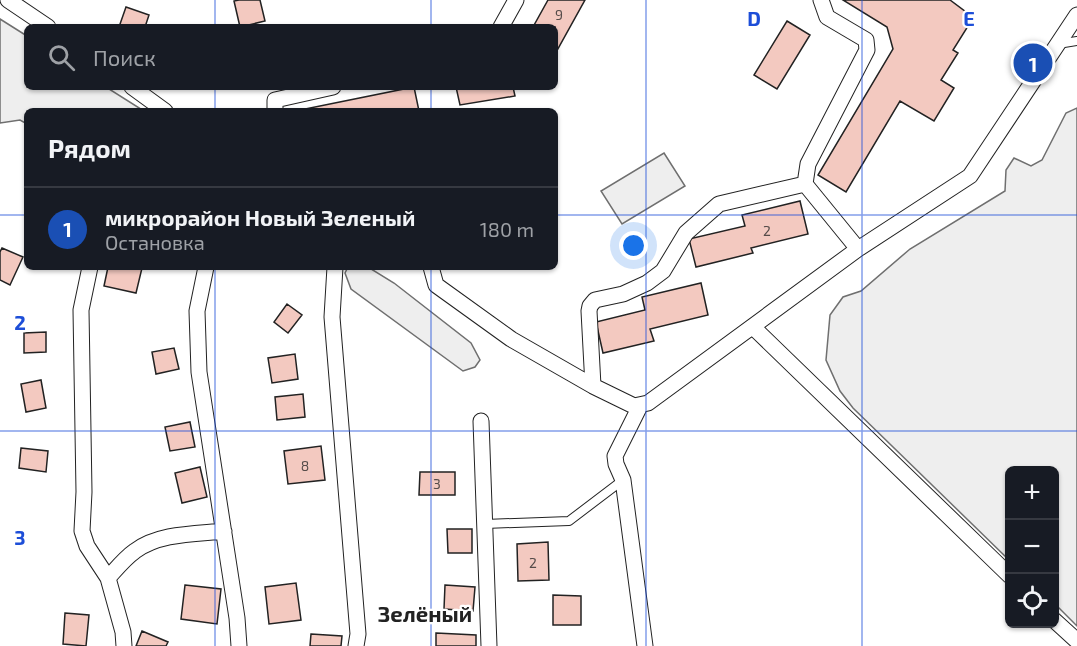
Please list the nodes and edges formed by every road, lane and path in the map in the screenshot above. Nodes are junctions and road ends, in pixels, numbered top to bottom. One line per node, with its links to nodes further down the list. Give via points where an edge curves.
1 (8, 0): 5 (street)
2 (516, 0): 6 (street)
3 (821, 0): 13 (street, via 827,17 866,40 867,50 808,164)
4 (1077, 15): 8 (street)
5 (44, 24)
6 (503, 24)
7 (1077, 41): 8 (lane)
8 (1058, 44): 14 (street, via 970,176)
9 (136, 90): 11 (street)
10 (320, 90): 12 (street, via 275,100)
11 (161, 108)
12 (275, 108)
13 (806, 184): 14 (street); 20 (street, via 719,204 686,233 663,271 623,294 595,300 589,311)
14 (858, 249): 19 (street)
15 (89, 270): 27 (street, via 81,310 82,531)
16 (205, 270): 25 (street, via 197,311 199,372)
17 (334, 270): 32 (street, via 332,317)
18 (432, 270): 20 (street, via 436,285 511,339)
19 (753, 327): 21 (street); 26 (street)
20 (593, 386): 21 (street)
21 (640, 406): 23 (street, via 615,456)
22 (481, 421): 24 (street)
23 (623, 480): 24 (lane, via 569,521); 34 (street)
24 (485, 524): 33 (street)
25 (224, 531): 27 (street, via 152,542 137,549); 31 (street)
26 (1008, 574)
27 (108, 578): 30 (street)
28 (1059, 625): 29 (street)
29 (1077, 641)
30 (124, 646)
31 (239, 646)
32 (356, 646)
33 (489, 646)
34 (645, 646)

